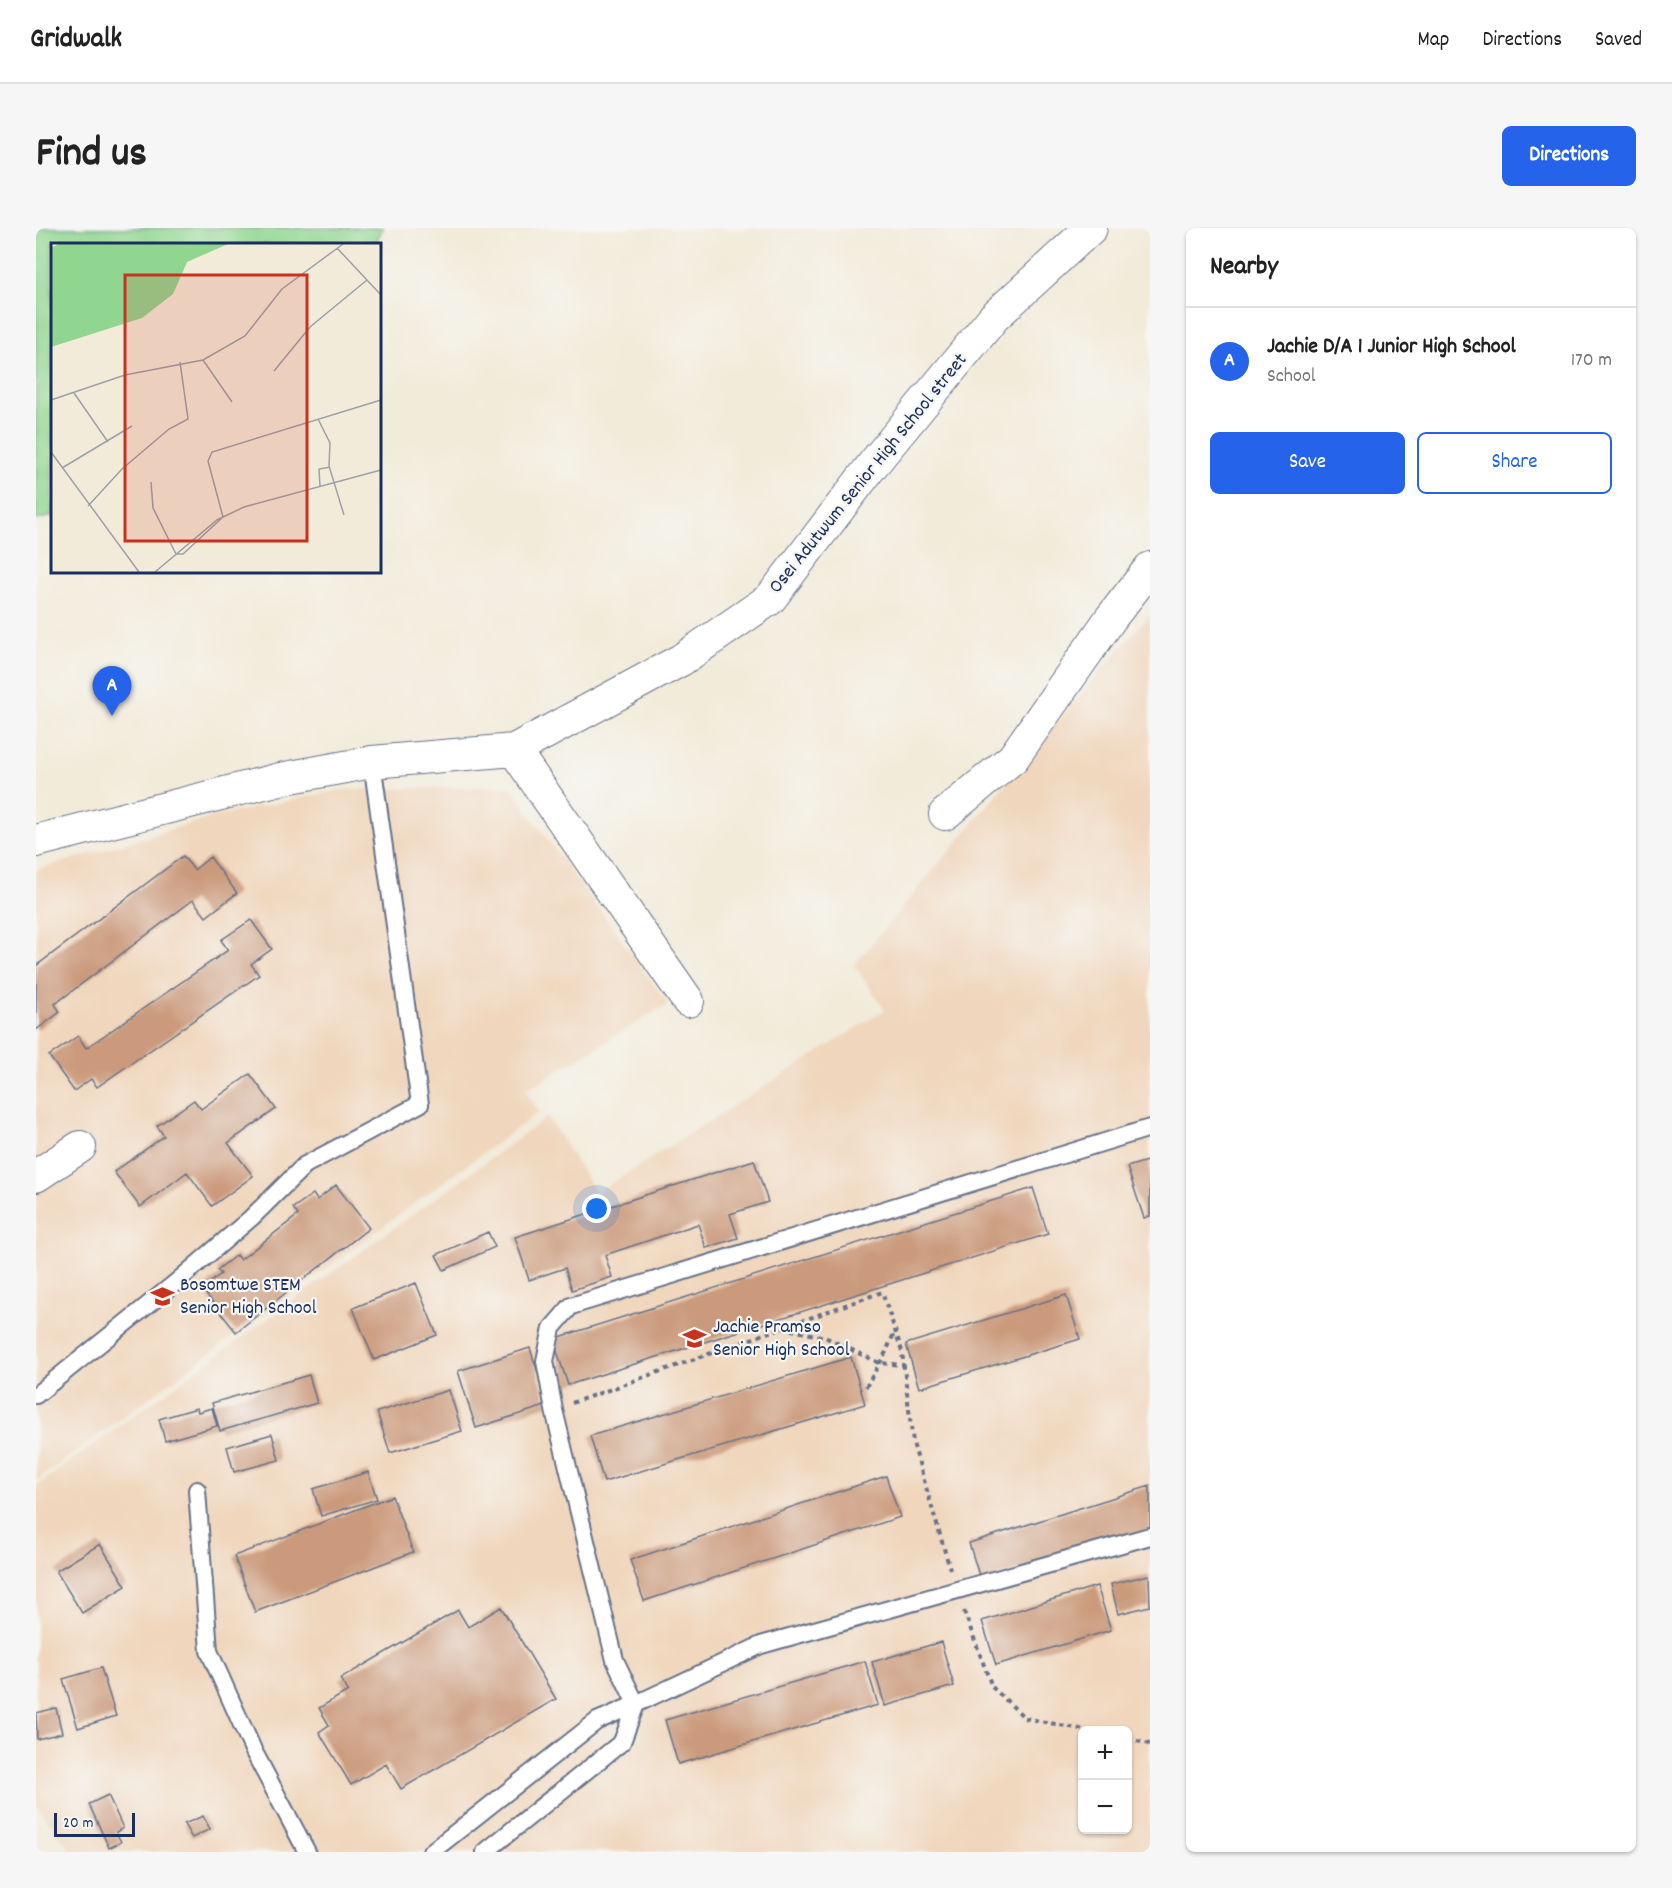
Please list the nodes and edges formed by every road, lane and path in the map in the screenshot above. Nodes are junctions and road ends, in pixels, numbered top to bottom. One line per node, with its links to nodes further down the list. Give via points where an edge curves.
1 (1091, 228): 3 (street, Osei Adutwum Senior High School street, via 994,317 770,599 681,660)
2 (1150, 568): 5 (street, via 1012,758)
3 (514, 750): 4 (street, Osei Adutwum Senior High School street); 7 (street)
4 (372, 762): 6 (street, Osei Adutwum Senior High School street, via 280,779); 16 (lane, via 420,1104 305,1165 174,1284)
5 (945, 814)
6 (36, 841)
7 (688, 1001)
8 (1150, 1128): 17 (lane, via 571,1306 552,1328 545,1361)
9 (80, 1147): 10 (street)
10 (36, 1176)
11 (781, 1328): 12 (path, via 882,1292); 13 (path, via 825,1337); 17 (path)
12 (895, 1330): 13 (path); 14 (path)
13 (879, 1363): 14 (path); 15 (path)
14 (904, 1365): 20 (path, via 913,1443)
15 (866, 1387)
16 (36, 1395)
17 (554, 1410): 21 (lane, via 615,1660)
18 (197, 1490): 25 (lane, via 209,1651 254,1752)
19 (1150, 1536): 20 (lane)
20 (957, 1590): 21 (lane, via 761,1645); 22 (path, via 992,1687 1025,1718)
21 (636, 1704): 26 (lane, via 597,1721); 27 (lane, via 622,1742)
22 (1078, 1729)
23 (1132, 1740): 24 (path)
24 (1150, 1744)
25 (307, 1852)
26 (431, 1852)
27 (485, 1852)

